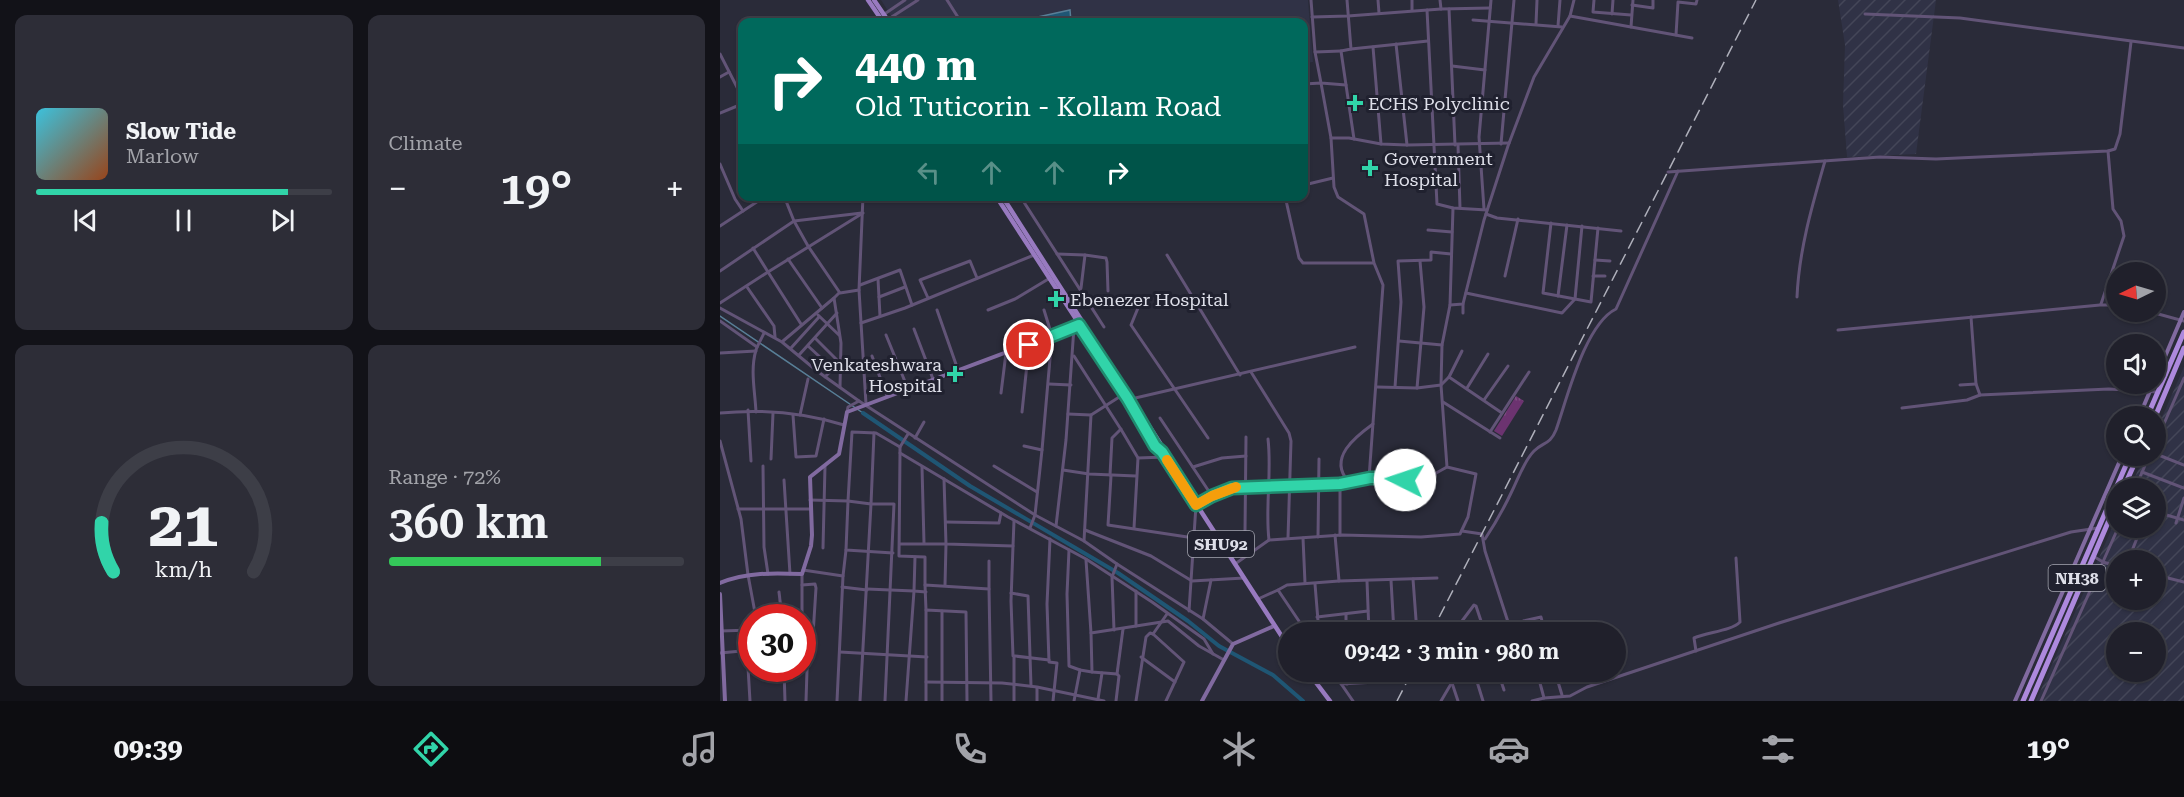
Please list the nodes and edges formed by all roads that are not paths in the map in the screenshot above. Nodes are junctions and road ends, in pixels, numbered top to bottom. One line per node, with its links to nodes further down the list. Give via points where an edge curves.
1 (868, 0): 35 (main road)
2 (874, 0): 30 (main road)
3 (905, 0): 30 (street)
4 (918, 0): 37 (street)
5 (947, 0): 38 (street)
6 (1311, 0): 34 (street)
7 (1347, 0): 32 (street)
8 (1378, 0): 27 (street)
9 (1412, 0): 25 (street)
10 (1440, 0): 23 (street)
11 (1491, 0): 22 (street)
12 (1514, 0): 41 (street)
13 (1537, 0): 42 (street)
14 (1560, 0): 43 (street)
15 (1574, 0): 33 (street)
16 (1594, 0): 28 (street, via 1593,12)
17 (1613, 0): 28 (street)
18 (1632, 0): 21 (street)
19 (1653, 0): 21 (street, via 1653,8)
20 (1697, 0): 45 (street, via 1696,4 1677,2)
21 (1632, 6): 31 (street)
22 (1490, 8): 24 (street); 40 (street)
23 (1441, 9): 24 (street); 26 (street)
24 (1449, 9): 56 (street)
25 (1412, 10): 26 (street); 27 (street)
26 (1427, 10): 47 (street)
27 (1379, 14): 32 (street)
28 (1612, 14): 31 (street)
29 (1865, 14): 48 (street, via 1960,18)
30 (883, 15): 36 (main road)
31 (1631, 15): 44 (street)
32 (1348, 16): 34 (street); 52 (street)
33 (1569, 16): 43 (street); 44 (street)
34 (1312, 17): 54 (street)
35 (883, 18)
36 (884, 18)
37 (892, 18)
38 (958, 18)
39 (1473, 20): 40 (street)
40 (1489, 21): 41 (street); 57 (street)
41 (1512, 22): 42 (street); 71 (street)
42 (1536, 24): 43 (street)
43 (1560, 26): 68 (street, via 1534,77)
44 (1630, 27): 45 (street)
45 (1676, 35): 46 (street)
46 (1692, 38)
47 (1428, 41): 49 (street); 73 (street)
48 (2131, 42): 51 (street); 75 (street, via 2120,134 2115,149)
49 (1396, 45): 50 (street); 72 (street)
50 (1373, 47): 52 (street); 69 (street)
51 (2184, 48)
52 (1351, 49): 53 (street)
53 (1341, 51): 54 (street); 62 (street)
54 (1315, 52): 60 (street)
55 (720, 54): 58 (street)
56 (1452, 66): 57 (street); 74 (street)
57 (1485, 70): 70 (street)
58 (730, 72): 59 (street); 63 (street)
59 (720, 77)
60 (1321, 83): 61 (street); 62 (street); 66 (street)
61 (1308, 84)
62 (1346, 85): 67 (street)
63 (738, 89)
64 (738, 105): 65 (street)
65 (720, 112)
66 (1331, 138): 67 (street); 80 (street)
67 (1354, 139): 69 (street)
68 (1509, 143): 71 (street); 92 (street)
69 (1381, 144): 72 (street)
70 (1479, 144): 71 (street); 74 (street); 92 (street)
71 (1501, 144)
72 (1407, 145): 73 (street)
73 (1433, 145): 74 (street); 89 (street, via 1437,204)
74 (1456, 145): 90 (street)
75 (2109, 152): 76 (street); 143 (street, via 2113,209 2124,236)
76 (1825, 161): 79 (street); 135 (street, via 1802,246)
77 (720, 164): 91 (street)
78 (1678, 171): 335 (street, via 1616,309 1606,314 1597,327 1575,371 1555,432 1549,442 1534,450)
79 (1668, 172)
80 (1333, 178): 81 (street); 115 (street, via 1338,197 1364,214)
81 (1308, 184)
82 (758, 201): 91 (street)
83 (786, 201): 95 (street)
84 (862, 201): 93 (street)
85 (999, 201): 108 (main road, SHU92)
86 (1005, 201): 121 (main road)
87 (1023, 201): 106 (street)
88 (1286, 201): 115 (street, via 1303,262)
89 (1453, 208): 90 (street); 103 (street)
90 (1460, 208): 92 (street)
91 (743, 211): 98 (street)
92 (1486, 211): 94 (street, via 1497,218); 131 (street)
93 (863, 213): 95 (street); 104 (street); 124 (street)
94 (1518, 219): 96 (street); 118 (street)
95 (794, 221): 104 (street); 105 (street)
96 (1551, 223): 97 (street); 133 (street, via 1543,293)
97 (1567, 225): 99 (street); 133 (street)
98 (720, 226)
99 (1582, 226): 100 (street); 138 (street)
100 (1598, 228): 102 (street); 113 (street)
101 (1428, 230): 103 (street)
102 (1621, 231)
103 (1452, 232): 107 (street)
104 (808, 246): 111 (street); 130 (street)
105 (753, 248): 116 (street); 117 (street)
106 (1057, 254): 109 (street); 128 (street)
107 (1451, 254): 112 (street, via 1431,252 1431,260); 142 (street)
108 (1034, 255): 121 (main road, SHU92); 123 (street)
109 (1085, 255): 128 (street); 129 (street, via 1106,258)
110 (1167, 255): 201 (street)
111 (788, 259): 117 (street); 146 (street)
112 (1420, 260): 176 (street, via 1398,261); 178 (street)
113 (1595, 260): 114 (street); 119 (street)
114 (1610, 261)
115 (1374, 263): 213 (street, via 1383,285)
116 (720, 271)
117 (768, 272): 125 (street); 162 (street)
118 (1505, 276)
119 (1593, 276): 120 (street); 138 (street, via 1591,302)
120 (1605, 276)
121 (1051, 277): 132 (main road); 149 (street); 164 (main road, SHU92)
122 (878, 278): 124 (street); 126 (street, via 900,270); 134 (street)
123 (977, 278): 137 (street); 137 (street, via 969,261 920,280)
124 (860, 285): 127 (street)
125 (747, 287): 139 (street); 173 (street, via 774,326)
126 (906, 287): 134 (street); 141 (street)
127 (859, 290): 130 (street); 161 (street)
128 (1082, 291): 132 (street); 165 (street)
129 (1108, 291)
130 (840, 293): 136 (street)
131 (1466, 293): 138 (street, via 1562,313); 140 (street)
132 (1067, 296): 224 (main road)
133 (1558, 296): 138 (street)
134 (879, 297): 156 (street)
135 (1797, 297)
136 (834, 298): 146 (street); 153 (street)
137 (928, 298): 141 (street)
138 (1575, 299)
139 (720, 303)
140 (1463, 304): 142 (street); 154 (street)
141 (912, 305): 156 (street)
142 (1450, 305): 180 (street)
143 (2100, 305): 144 (street); 158 (street)
144 (2106, 305)
145 (720, 308): 170 (street)
146 (822, 308): 152 (street)
147 (1138, 308): 218 (street, via 1131,325)
148 (937, 310): 197 (street)
149 (988, 310)
150 (1044, 310): 172 (street)
151 (2184, 312): 160 (street)
152 (815, 313): 155 (street); 162 (street)
153 (837, 313): 163 (street); 174 (street)
154 (1463, 313)
155 (819, 316): 163 (street); 184 (street)
156 (880, 316): 161 (street)
157 (2166, 316): 160 (street)
158 (1971, 317): 168 (street); 208 (street)
159 (720, 321): 181 (street)
160 (2182, 321): 193 (street)
161 (861, 323): 228 (street)
162 (801, 324): 177 (street)
163 (827, 324): 174 (street); 175 (street)
164 (1077, 326): 172 (street); 190 (street); 221 (main road, SHU92)
165 (1104, 327)
166 (1024, 328): 179 (street)
167 (914, 329): 206 (street)
168 (1838, 330)
169 (2184, 332): 200 (highway)
170 (764, 333): 173 (street); 181 (street)
171 (886, 335): 217 (street)
172 (1052, 336): 179 (street); 207 (street)
173 (775, 337): 177 (street)
174 (841, 337): 194 (street)
175 (815, 338): 182 (street); 194 (street)
176 (1399, 341): 178 (street); 214 (street)
177 (782, 342): 184 (street)
178 (1422, 343): 180 (street); 215 (street)
179 (1029, 345): 188 (street); 234 (street)
180 (1442, 345): 210 (street)
181 (758, 346): 187 (street); 233 (street, via 753,380)
182 (808, 346): 191 (street); 196 (street)
183 (1355, 347): 198 (street)
184 (791, 348): 191 (street)
185 (2184, 348): 230 (highway)
186 (1462, 351): 203 (street)
187 (720, 353)
188 (1006, 353): 197 (street); 220 (street)
189 (1488, 354): 216 (street)
190 (1073, 355): 209 (street); 229 (street)
191 (799, 356): 202 (street)
192 (872, 356): 223 (street)
193 (2166, 356)
194 (840, 360): 196 (street); 212 (street)
195 (1508, 366): 225 (street)
196 (833, 369): 202 (street)
197 (958, 370): 206 (street)
198 (1251, 372): 201 (street); 295 (street, via 1290,433)
199 (1529, 372): 235 (street)
200 (2166, 374)
201 (1240, 375): 218 (street)
202 (825, 377): 212 (street)
203 (1449, 377): 210 (street); 216 (street)
204 (2184, 378): 244 (street)
205 (808, 379): 240 (street)
206 (933, 380): 217 (street)
207 (1049, 384): 209 (street); 260 (street)
208 (1976, 384): 211 (street); 222 (street)
209 (1071, 385): 239 (street)
210 (1441, 385): 215 (street); 226 (street)
211 (1960, 385)
212 (840, 387): 227 (street)
213 (1377, 387): 214 (street); 246 (street)
214 (1395, 387): 215 (street)
215 (1417, 388)
216 (1467, 388): 225 (street)
217 (908, 389): 223 (street)
218 (1174, 389): 224 (street); 254 (street)
219 (2106, 389): 222 (street)
220 (1001, 393)
221 (1124, 394): 229 (street); 262 (main road, SHU92, via 1155,446)
222 (1980, 395): 231 (street)
223 (887, 396): 228 (street)
224 (1131, 399): 262 (main road)
225 (1484, 400): 235 (street)
226 (1443, 402): 249 (street); 278 (street)
227 (858, 403): 228 (street); 247 (street, via 848,410)
228 (866, 404): 251 (street)
229 (1107, 406): 241 (street); 248 (street)
230 (2160, 406)
231 (1902, 408)
232 (748, 410): 233 (street); 236 (street); 268 (street)
233 (756, 412): 237 (street)
234 (1022, 412)
235 (1502, 412): 249 (street)
236 (720, 413)
237 (773, 413): 238 (street); 266 (street)
238 (793, 414): 240 (street); 243 (street, via 796,457 816,456)
239 (1068, 414): 241 (street); 279 (street)
240 (800, 416): 243 (street)
241 (1091, 416): 281 (street)
242 (1160, 418): 277 (street)
243 (824, 419): 247 (street)
244 (2166, 419)
245 (924, 422): 253 (street)
246 (1373, 424): 284 (street); 290 (street, via 1345,448 1342,475)
247 (844, 425): 269 (street, via 839,454)
248 (1121, 429): 264 (street); 282 (street, via 1112,438)
249 (1490, 432): 255 (street)
250 (873, 433): 258 (street); 302 (street, via 852,432); 303 (street)
251 (908, 433): 253 (street); 258 (street)
252 (1246, 437): 263 (street)
253 (915, 438): 312 (street)
254 (1208, 438)
255 (1500, 438)
256 (1268, 440): 294 (street)
257 (720, 441): 310 (street)
258 (902, 443): 261 (street)
259 (1024, 446): 260 (street)
260 (1042, 450): 297 (street)
261 (900, 453): 272 (street); 305 (street)
262 (1164, 454): 264 (street); 306 (main road, SHU92)
263 (1246, 456): 277 (street); 293 (street)
264 (1138, 458): 283 (street)
265 (2166, 458): 270 (street)
266 (771, 459)
267 (1319, 459): 291 (street)
268 (751, 461)
269 (825, 465): 300 (street, via 810,477); 301 (street)
270 (2184, 465)
271 (763, 466): 307 (street)
272 (922, 466): 288 (street); 338 (street)
273 (994, 466): 297 (street)
274 (2118, 466): 322 (street)
275 (2126, 466): 323 (highway, NH38)
276 (2145, 466): 280 (street)
277 (1193, 467): 298 (street)
278 (1447, 467): 286 (street, via 1429,477); 326 (street, via 1476,474)
279 (1063, 470): 281 (street); 320 (street)
280 (2142, 472): 287 (street); 296 (street)
281 (1089, 474): 282 (street); 325 (street)
282 (1111, 476): 283 (street); 321 (street, via 1108,525)
283 (1136, 476): 321 (street)
284 (1370, 478): 285 (street); 290 (street)
285 (1393, 478): 286 (street, via 1399,484); 286 (street, via 1400,472)
286 (1405, 478)
287 (2140, 478)
288 (944, 479): 311 (street); 317 (street)
289 (784, 480): 308 (street)
290 (1348, 481): 292 (street)
291 (1319, 483): 292 (street); 295 (street); 329 (street)
292 (1340, 484): 328 (street)
293 (1245, 486): 294 (street); 298 (street); 327 (street)
294 (1269, 487): 295 (street); 336 (street)
295 (1289, 487): 331 (street)
296 (2184, 488)
297 (1037, 492): 312 (street)
298 (1212, 496): 306 (street)
299 (2184, 498): 314 (street)
300 (810, 500): 301 (street); 309 (street)
301 (825, 500): 302 (street); 342 (street)
302 (848, 501): 303 (street); 343 (street)
303 (871, 504): 304 (street); 345 (street)
304 (894, 504): 305 (street); 346 (street)
305 (900, 504): 339 (street)
306 (1196, 505): 330 (street); 354 (main road, SHU92)
307 (763, 508): 308 (street); 310 (street); 357 (street)
308 (786, 508): 309 (street); 358 (street)
309 (810, 508): 356 (street, via 811,546)
310 (738, 509): 359 (street)
311 (1001, 513): 316 (street); 317 (street, via 999,523)
312 (1035, 515): 319 (street); 320 (street)
313 (2166, 515): 314 (street)
314 (2179, 518): 315 (street); 318 (street)
315 (2184, 519)
316 (1014, 520): 319 (street); 341 (street)
317 (946, 522): 340 (street)
318 (2176, 523)
319 (1032, 524): 334 (street)
320 (1056, 526): 337 (street)
321 (1134, 528): 330 (street)
322 (2091, 528): 323 (street); 426 (street); 495 (street)
323 (2098, 528): 496 (highway, NH38)
324 (2106, 528): 347 (highway, NH38)
325 (1085, 530): 337 (street); 367 (street, via 1151,556)
326 (1462, 531): 328 (street, via 1421,537); 335 (street, via 1482,534)
327 (1245, 532)
328 (1337, 535): 329 (street); 368 (street)
329 (1318, 537): 332 (street)
330 (1194, 538): 367 (street)
331 (1288, 538): 332 (street); 336 (street)
332 (1303, 538): 372 (street)
333 (2114, 538): 352 (street)
334 (1050, 539): 344 (street); 436 (street)
335 (1485, 539): 411 (street, via 1485,551)
336 (1269, 540): 354 (street)
337 (1084, 541): 355 (street)
338 (924, 543): 339 (street); 340 (street)
339 (900, 544): 348 (street, via 899,556)
340 (946, 544): 341 (street); 376 (street)
341 (1013, 546): 386 (street)
342 (823, 548)
343 (846, 550): 345 (street); 360 (street)
344 (1069, 550): 350 (street); 438 (street, via 1069,666)
345 (869, 552): 346 (street); 378 (street)
346 (892, 553): 379 (street)
347 (2094, 556): 352 (street); 497 (highway, NH38)
348 (915, 557): 375 (street, via 925,557); 382 (street)
349 (1736, 558): 426 (street, via 1740,622 1694,638)
350 (1086, 559): 355 (street); 421 (street)
351 (989, 561): 380 (street)
352 (2103, 562): 353 (street); 498 (street)
353 (2106, 563)
354 (1235, 564): 361 (main road, SHU92)
355 (1114, 570): 383 (street); 394 (street); 418 (street)
356 (802, 572): 358 (street); 360 (street); 374 (street)
357 (768, 574): 358 (street); 359 (street)
358 (790, 574)
359 (748, 575): 371 (street); 390 (street)
360 (843, 576): 377 (street)
361 (1244, 578): 365 (street); 388 (main road, SHU92)
362 (1437, 578): 364 (street)
363 (2166, 578): 370 (street)
364 (1413, 579): 366 (street); 408 (street)
365 (1211, 580): 367 (street); 400 (street)
366 (1391, 580): 369 (street); 407 (street)
367 (1192, 581): 394 (street)
368 (1339, 581): 369 (street); 373 (street)
369 (1368, 581): 396 (street)
370 (2184, 582)
371 (720, 583)
372 (1305, 583): 373 (street); 381 (street)
373 (1315, 584): 399 (street)
374 (802, 585): 392 (street); 470 (street, via 815,584 816,588 813,635 808,640)
375 (925, 585): 376 (street); 385 (street)
376 (945, 585): 380 (street)
377 (842, 587): 378 (street); 425 (street)
378 (867, 589): 379 (street); 428 (street)
379 (891, 590): 382 (street); 429 (street)
380 (989, 590): 447 (street)
381 (1278, 590): 388 (street); 403 (street)
382 (914, 591): 385 (street); 431 (street)
383 (1136, 591): 397 (street); 414 (street)
384 (779, 592): 391 (street)
385 (926, 592): 393 (street)
386 (1011, 593): 432 (street); 434 (street, via 1028,596)
387 (720, 594): 389 (street)
388 (1257, 599): 415 (main road, SHU92)
389 (720, 604): 419 (street)
390 (753, 604)
391 (780, 604)
392 (803, 604)
393 (926, 610): 395 (street); 433 (street)
394 (1189, 610): 400 (street)
395 (942, 611): 445 (street); 446 (street, via 966,612)
396 (1368, 611): 398 (street); 406 (street)
397 (1167, 614): 401 (street); 430 (street, via 1204,639)
398 (1346, 614): 399 (street); 405 (street)
399 (1317, 617): 404 (street)
400 (1203, 619): 423 (street)
401 (1163, 621): 414 (street); 422 (street); 430 (street)
402 (1524, 621): 412 (street); 413 (street, via 1541,617)
403 (1300, 622)
404 (1317, 622)
405 (1346, 622)
406 (1368, 622)
407 (1393, 622)
408 (1416, 622)
409 (1461, 622): 410 (street, via 1473,605)
410 (1482, 622)
411 (1508, 622)
412 (1520, 622)
413 (1542, 622)
414 (1136, 626): 416 (street)
415 (1274, 626): 420 (main road, SHU92); 423 (street)
416 (1123, 629): 418 (street); 441 (street)
417 (738, 630): 419 (street)
418 (1114, 630): 421 (street)
419 (721, 631): 427 (street)
420 (1278, 632)
421 (1091, 633): 439 (street)
422 (1153, 634): 435 (street, via 1146,637); 448 (street, via 1184,662)
423 (1232, 646): 437 (street)
424 (738, 651): 427 (street)
425 (840, 652): 428 (street); 471 (street)
426 (1696, 652): 464 (street, via 1570,696)
427 (722, 653): 467 (street)
428 (864, 653): 429 (street); 472 (street)
429 (887, 654): 431 (street); 473 (street)
430 (1213, 654): 437 (street)
431 (910, 656): 433 (street); 474 (street)
432 (1014, 656): 434 (street); 456 (street)
433 (927, 657): 444 (street)
434 (1031, 657): 436 (street); 459 (street)
435 (1142, 657): 448 (street); 485 (street)
436 (1049, 660): 462 (street, via 1057,663)
437 (1225, 660): 487 (street)
438 (1080, 669): 439 (street); 463 (street)
439 (1092, 672): 440 (street)
440 (1102, 673): 441 (street); 466 (street)
441 (1116, 674): 484 (street)
442 (749, 682): 468 (street)
443 (784, 682): 469 (street)
444 (926, 682): 445 (street); 475 (street)
445 (942, 682): 446 (street); 476 (street)
446 (968, 682): 447 (street); 477 (street)
447 (991, 682): 456 (street); 478 (street)
448 (1174, 682): 486 (street)
449 (1316, 682): 488 (main road)
450 (1371, 682): 458 (street)
451 (1477, 682): 492 (street)
452 (1501, 682): 461 (street)
453 (1540, 682): 465 (street)
454 (1558, 682): 464 (street)
455 (1452, 683): 490 (street); 491 (street)
456 (1013, 684): 459 (street); 479 (street)
457 (1341, 684): 458 (street); 489 (street)
458 (1347, 684)
459 (1031, 686): 460 (street)
460 (1037, 687): 462 (street); 480 (street)
461 (1504, 690)
462 (1054, 691): 463 (street); 481 (street)
463 (1075, 695): 466 (street); 482 (street)
464 (1562, 695): 465 (street)
465 (1544, 698): 494 (street)
466 (1097, 700): 483 (street)
467 (725, 701)
468 (749, 701)
469 (785, 701)
470 (806, 701)
471 (837, 701)
472 (860, 701)
473 (885, 701)
474 (906, 701)
475 (926, 701)
476 (942, 701)
477 (968, 701)
478 (991, 701)
479 (1014, 701)
480 (1037, 701)
481 (1053, 701)
482 (1074, 701)
483 (1104, 701)
484 (1116, 701)
485 (1136, 701)
486 (1166, 701)
487 (1203, 701)
488 (1330, 701)
489 (1353, 701)
490 (1441, 701)
491 (1458, 701)
492 (1483, 701)
493 (1532, 701): 494 (street)
494 (1537, 701)
495 (2015, 701)
496 (2023, 701)
497 (2031, 701)
498 (2041, 701)

